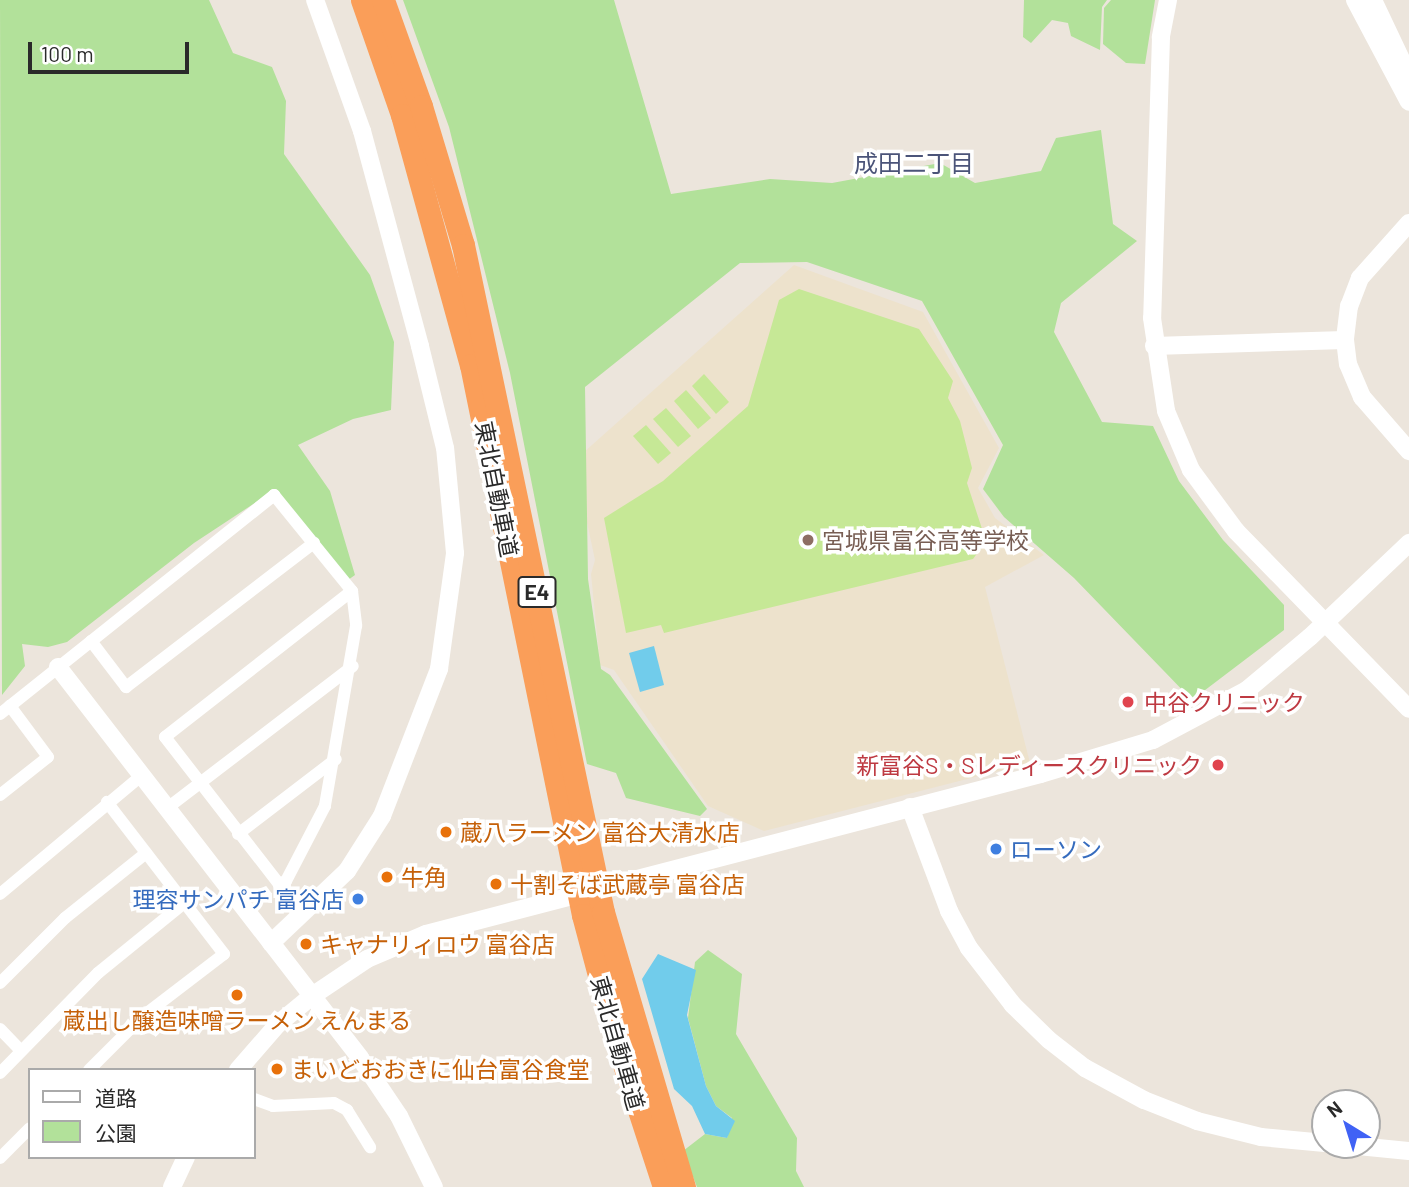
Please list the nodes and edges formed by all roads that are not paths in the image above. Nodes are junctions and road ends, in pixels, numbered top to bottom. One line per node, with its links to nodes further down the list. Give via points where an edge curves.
1 (315, 0): 35 (street, via 362,131 420,346 445,448 455,553 439,669 382,816 347,871)
2 (354, 0): 10 (highway)
3 (362, 0): 10 (highway, 東北自動車道 / E4)
4 (383, 0): 54 (highway, 東北自動車道 / E4, via 463,246 603,912)
5 (1168, 0): 13 (street, via 1161,37)
6 (1355, 0): 9 (street)
7 (1373, 0): 8 (street)
8 (1409, 76)
9 (1409, 102)
10 (402, 115): 53 (highway, 東北自動車道 / E4, via 471,365 583,915)
11 (1409, 223): 12 (street, via 1360,278 1349,306)
12 (1345, 340): 13 (street); 14 (street, via 1362,397)
13 (1154, 346): 18 (street, via 1166,411 1191,470 1236,531)
14 (1409, 451)
15 (1409, 542): 18 (street)
16 (314, 543): 17 (street); 19 (street, via 126,687); 19 (street, via 274,495)
17 (352, 591): 20 (street, via 356,626); 26 (street, via 165,737)
18 (1325, 623): 22 (street); 29 (street, via 1247,690 1153,740)
19 (91, 641): 21 (street)
20 (352, 666): 24 (street); 26 (street)
21 (58, 667): 23 (street); 25 (street)
22 (1409, 709)
23 (5, 710): 27 (street, via 48,757)
24 (336, 759): 31 (street); 31 (street, via 316,831 286,881 279,884)
25 (141, 776): 28 (street); 30 (street)
26 (199, 784): 30 (street); 31 (street)
27 (0, 795)
28 (107, 803): 32 (street); 33 (street)
29 (910, 807): 37 (street, via 541,902 396,945); 45 (street, via 949,911 969,948 1013,1005 1049,1040 1085,1068 1144,1100 1197,1121 1261,1137)
30 (166, 809): 35 (street)
31 (238, 834)
32 (146, 853): 34 (street); 36 (street, via 65,918)
33 (0, 894)
34 (184, 904): 39 (street, via 98,973); 40 (street, via 224,954 144,1016)
35 (271, 943): 37 (street)
36 (0, 983)
37 (312, 996): 41 (street, via 278,1024); 52 (street, via 387,1096)
38 (0, 1029): 39 (street)
39 (20, 1050): 42 (street)
40 (91, 1068)
41 (240, 1068)
42 (0, 1073)
43 (256, 1100): 46 (street, via 273,1106 334,1103 347,1110)
44 (28, 1130): 49 (street)
45 (1311, 1142)
46 (370, 1147)
47 (1381, 1149): 48 (street)
48 (1409, 1152)
49 (0, 1158)
50 (186, 1159): 51 (street)
51 (172, 1187)
52 (434, 1187)
53 (663, 1187)
54 (684, 1187)

